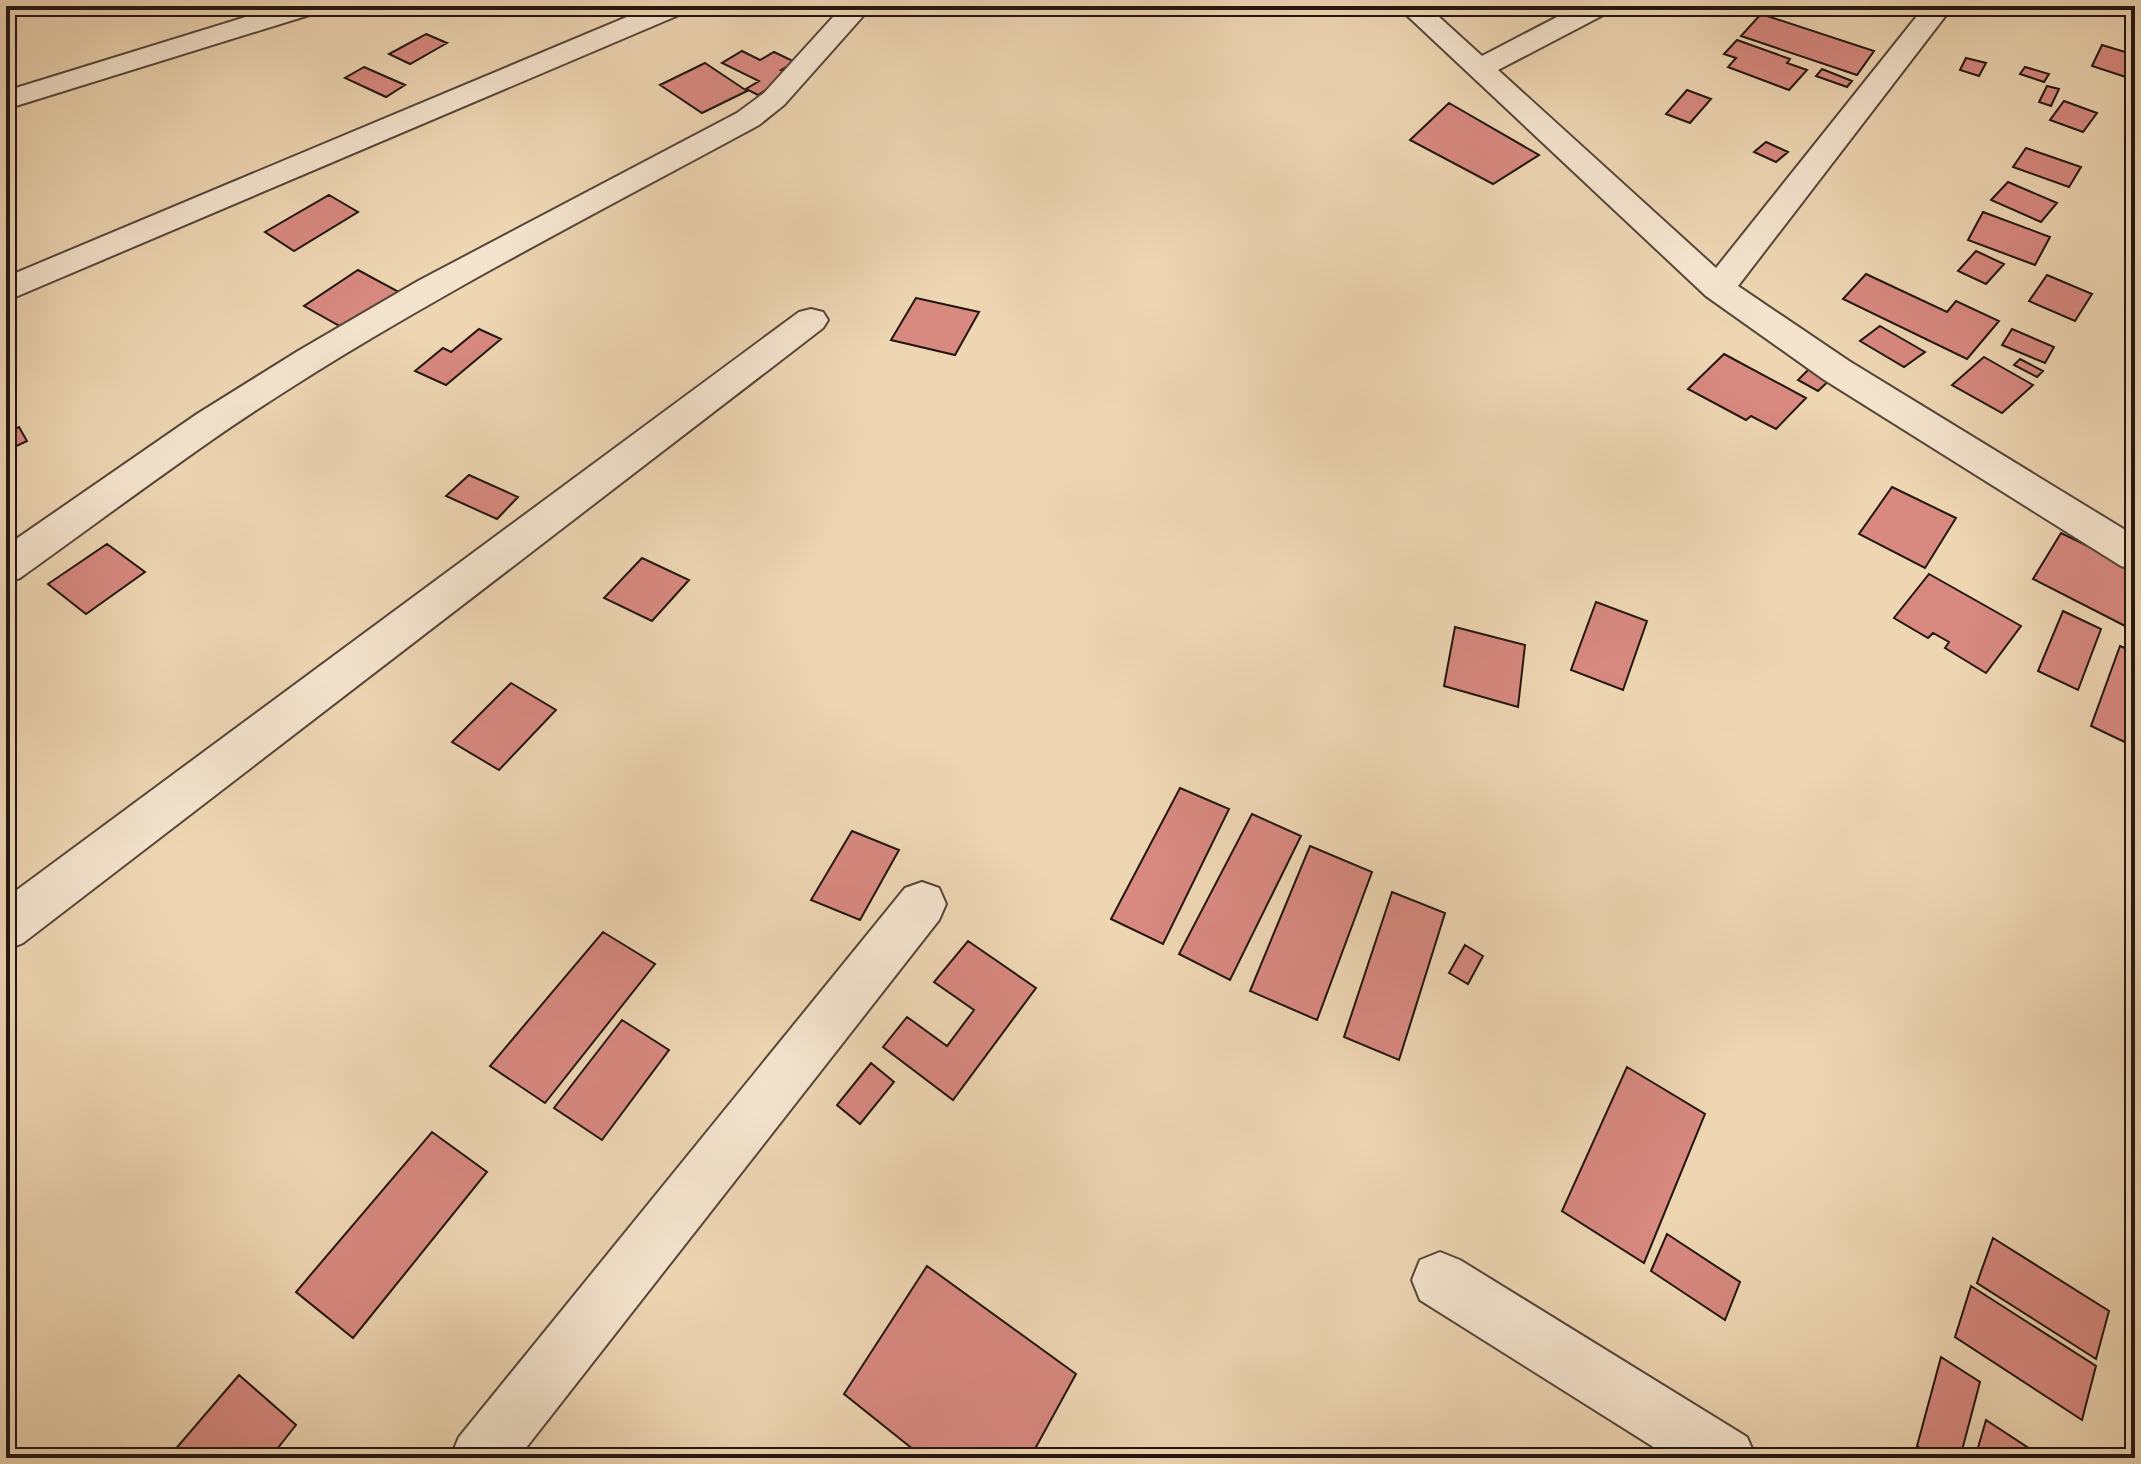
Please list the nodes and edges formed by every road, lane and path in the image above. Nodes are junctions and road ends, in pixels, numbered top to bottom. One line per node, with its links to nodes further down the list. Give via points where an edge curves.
1 (309, 6): 8 (street)
2 (676, 6): 10 (street)
3 (858, 6): 13 (street, via 774,99 748,119 480,261 311,360 210,423)
4 (1411, 6): 7 (street)
5 (1599, 6): 7 (street)
6 (1939, 6): 9 (street)
7 (1478, 69): 9 (street)
8 (6, 100)
9 (1718, 288): 12 (street, via 1836,370)
10 (6, 290)
11 (811, 320): 15 (street)
12 (2135, 555)
13 (6, 567)
14 (922, 904): 17 (street)
15 (6, 927)
16 (1440, 1280): 18 (street)
17 (480, 1458)
18 (1726, 1458)

